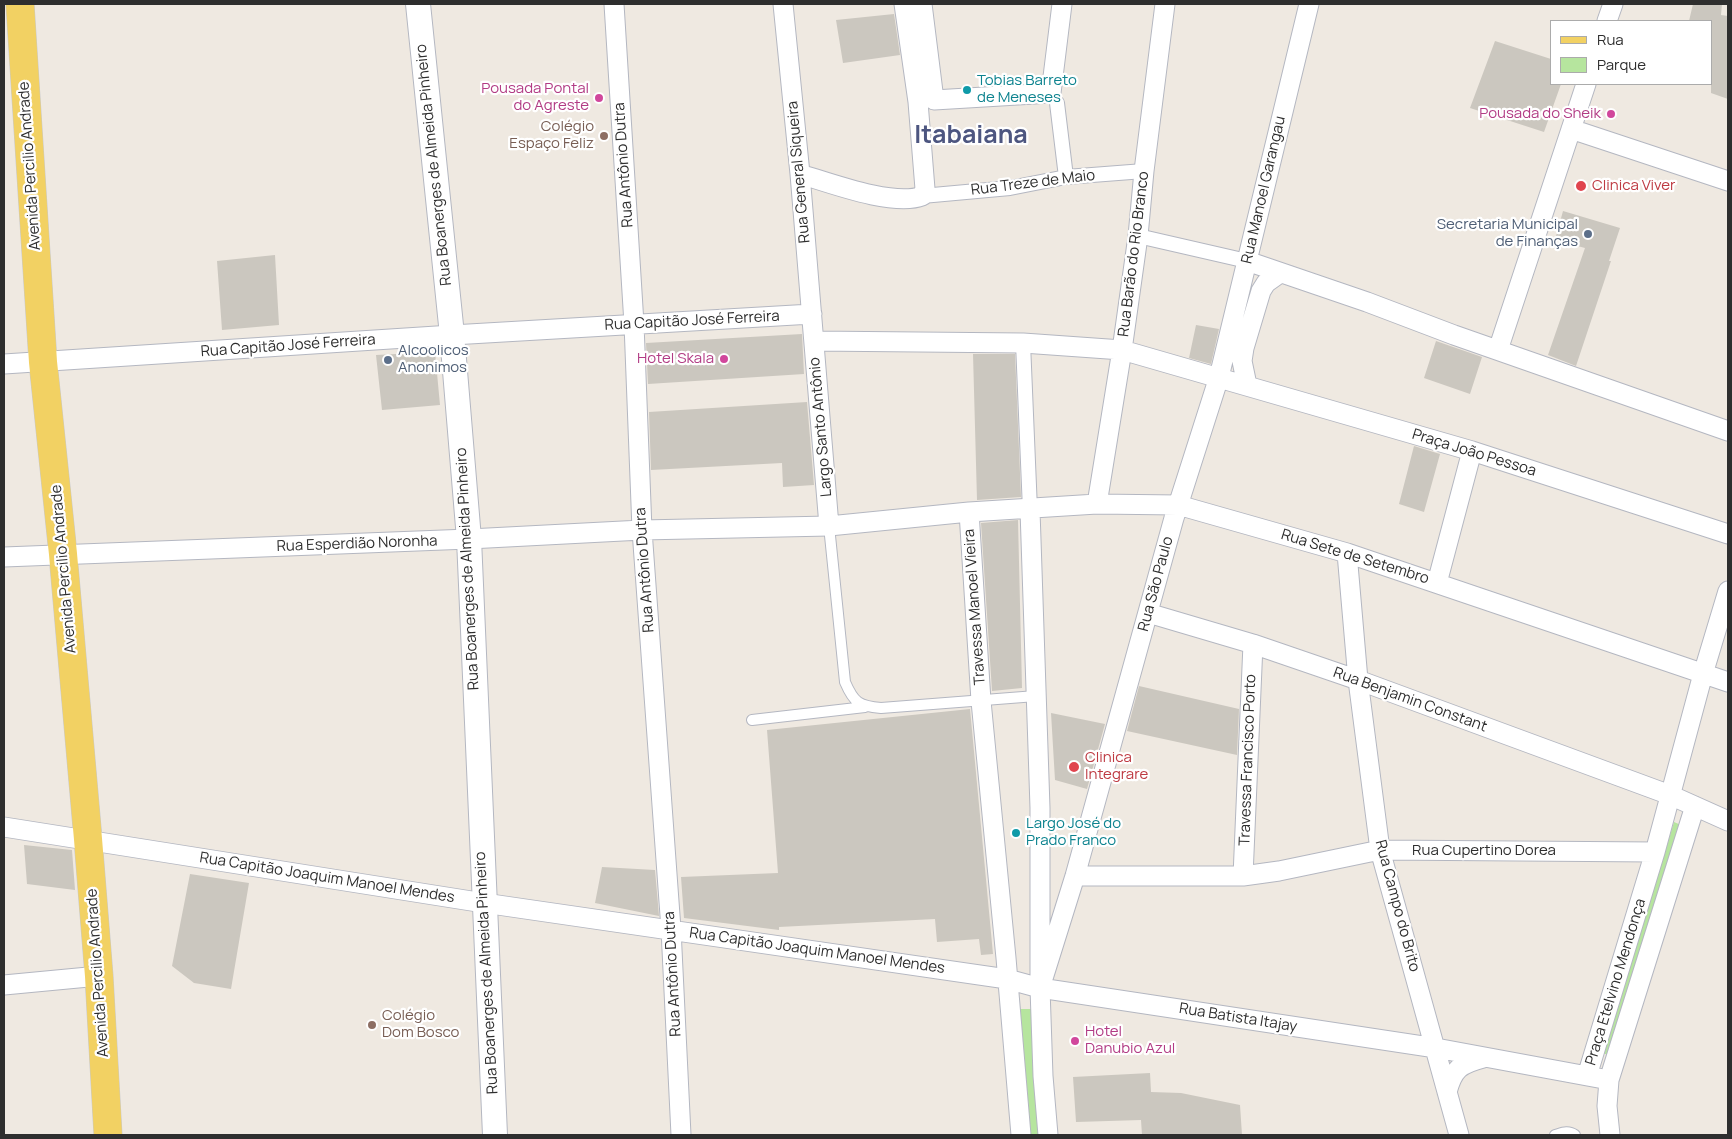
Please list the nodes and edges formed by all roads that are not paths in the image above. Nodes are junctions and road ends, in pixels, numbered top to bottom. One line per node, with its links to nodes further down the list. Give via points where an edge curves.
1 (20, 4): 32 (main road, Avenida Percilio Andrade)
2 (418, 4): 27 (street, Rua Boanerges de Almeida Pinheiro)
3 (614, 4): 26 (street, Rua Antônio Dutra)
4 (783, 4): 18 (street, Rua General Siqueira)
5 (904, 4): 15 (street)
6 (922, 4): 15 (street)
7 (1062, 4): 14 (street)
8 (1072, 4): 14 (street)
9 (1165, 4): 17 (street, Rua Barão do Rio Branco)
10 (1309, 4): 23 (street, Rua Manoel Garangau)
11 (1613, 4): 12 (street)
12 (1607, 20)
13 (1586, 85): 16 (street)
14 (1054, 98): 15 (street); 19 (street)
15 (924, 105): 21 (street)
16 (1571, 129): 20 (street); 31 (street)
17 (1144, 171): 19 (street, Rua Treze de Maio); 22 (street, Rua Barão do Rio Branco)
18 (800, 174): 21 (street, Rua Treze de Maio, via 885,198 914,200); 25 (street, Rua General Siqueira)
19 (1066, 178): 21 (street, Rua Treze de Maio, via 1010,188)
20 (1728, 181)
21 (923, 192)
22 (1138, 236): 23 (street); 30 (street, Rua Barão do Rio Branco)
23 (1247, 261): 24 (street); 34 (street, Rua Manoel Garangau)
24 (1280, 273): 31 (street); 35 (street, via 1261,291 1244,348 1242,360)
25 (812, 314): 26 (street, Rua Capitão José Ferreira); 28 (street, Rua General Siqueira)
26 (634, 324): 27 (street, Rua Capitão José Ferreira); 43 (street, Rua Antônio Dutra)
27 (452, 334): 32 (street, Rua Capitão José Ferreira); 45 (street, Rua Boanerges de Almeida Pinheiro)
28 (814, 341): 29 (street, Largo Santo Antônio); 42 (street, Largo Santo Antônio)
29 (1023, 343): 30 (street, Largo Santo Antônio); 40 (street)
30 (1122, 350): 34 (street, Praça João Pessoa); 38 (street, Rua Barão do Rio Branco)
31 (1498, 350): 36 (street)
32 (43, 362): 33 (street, Rua Capitão José Ferreira); 46 (main road, Avenida Percilio Andrade)
33 (4, 364)
34 (1219, 377): 35 (street, Praça João Pessoa); 39 (street, Rua São Paulo)
35 (1247, 385): 37 (street, Praça João Pessoa)
36 (1728, 431)
37 (1472, 451): 44 (street, Praça João Pessoa); 49 (street)
38 (1097, 504): 39 (street, Rua Sete de Setembro); 40 (street, Rua Sete de Setembro)
39 (1178, 505): 47 (street, Rua Sete de Setembro); 51 (street, Rua São Paulo)
40 (1030, 510): 41 (street, Rua Sete de Setembro); 56 (street)
41 (969, 512): 42 (street); 57 (street, Travessa Manoel Vieira)
42 (829, 526): 43 (street, Rua Esperdião Noronha); 58 (lane, via 845,682 855,701)
43 (642, 530): 45 (street, Rua Esperdião Noronha); 70 (street, Rua Antônio Dutra)
44 (1728, 534)
45 (469, 539): 46 (street, Rua Esperdião Noronha); 69 (street, Rua Boanerges de Almeida Pinheiro)
46 (63, 554): 48 (street, Rua Esperdião Noronha); 64 (main road, Avenida Percilio Andrade)
47 (1347, 554): 49 (street, Rua Sete de Setembro); 54 (street, Rua Campo do Brito)
48 (4, 557)
49 (1437, 583): 53 (street, Rua Sete de Setembro)
50 (1728, 592): 53 (street, Praça Etelvino Mendonça)
51 (1148, 613): 52 (street, Rua Benjamin Constant); 67 (street, Rua São Paulo)
52 (1253, 644): 54 (street, Rua Benjamin Constant); 68 (street, Travessa Francisco Porto)
53 (1703, 674): 55 (street, Rua Sete de Setembro); 60 (street, Praça Etelvino Mendonça)
54 (1358, 680): 60 (street, Rua Benjamin Constant); 65 (street, Rua Campo do Brito)
55 (1728, 682)
56 (1036, 696): 57 (lane); 74 (street)
57 (981, 701): 58 (lane); 72 (street, Travessa Manoel Vieira)
58 (865, 707): 59 (lane)
59 (752, 720)
60 (1670, 795): 61 (street); 66 (street, Praça Etelvino Mendonça)
61 (1695, 806): 62 (street); 78 (street, Praça Etelvino Mendonça)
62 (1728, 821)
63 (4, 827): 64 (street, Rua Capitão Joaquim Manoel Mendes)
64 (88, 839): 69 (street, Rua Capitão Joaquim Manoel Mendes); 71 (main road, Avenida Percilio Andrade)
65 (1380, 850): 66 (street, Rua Cupertino Dorea); 68 (street, Rua Cupertino Dorea); 75 (street, Rua Campo do Brito)
66 (1655, 852): 77 (street, Praça Etelvino Mendonça)
67 (1075, 876): 68 (street, Rua Cupertino Dorea); 74 (street, Rua São Paulo)
68 (1243, 876)
69 (484, 903): 70 (street, Rua Capitão Joaquim Manoel Mendes); 81 (street, Rua Boanerges de Almeida Pinheiro)
70 (671, 930): 72 (street, Rua Capitão Joaquim Manoel Mendes); 82 (street, Rua Antônio Dutra)
71 (99, 976): 73 (street); 80 (main road, Avenida Percilio Andrade)
72 (1007, 979): 74 (street, Rua Capitão Joaquim Manoel Mendes); 83 (street, Travessa Manoel Vieira)
73 (4, 985)
74 (1040, 988): 75 (street, Rua Batista Itajay); 84 (street)
75 (1436, 1048): 76 (street, Praça Etelvino Mendonça); 79 (street, Rua Campo do Brito)
76 (1484, 1058): 77 (street, Praça Etelvino Mendonça); 79 (street, via 1458,1068)
77 (1587, 1076): 78 (street)
78 (1610, 1080): 88 (street, Praça Etelvino Mendonça, via 1606,1106)
79 (1447, 1092): 85 (street, Rua Campo do Brito)
80 (108, 1135)
81 (494, 1135)
82 (681, 1135)
83 (1021, 1135)
84 (1048, 1135)
85 (1459, 1135)
86 (1555, 1135): 87 (lane, via 1564,1132)
87 (1575, 1135)
88 (1610, 1135)

